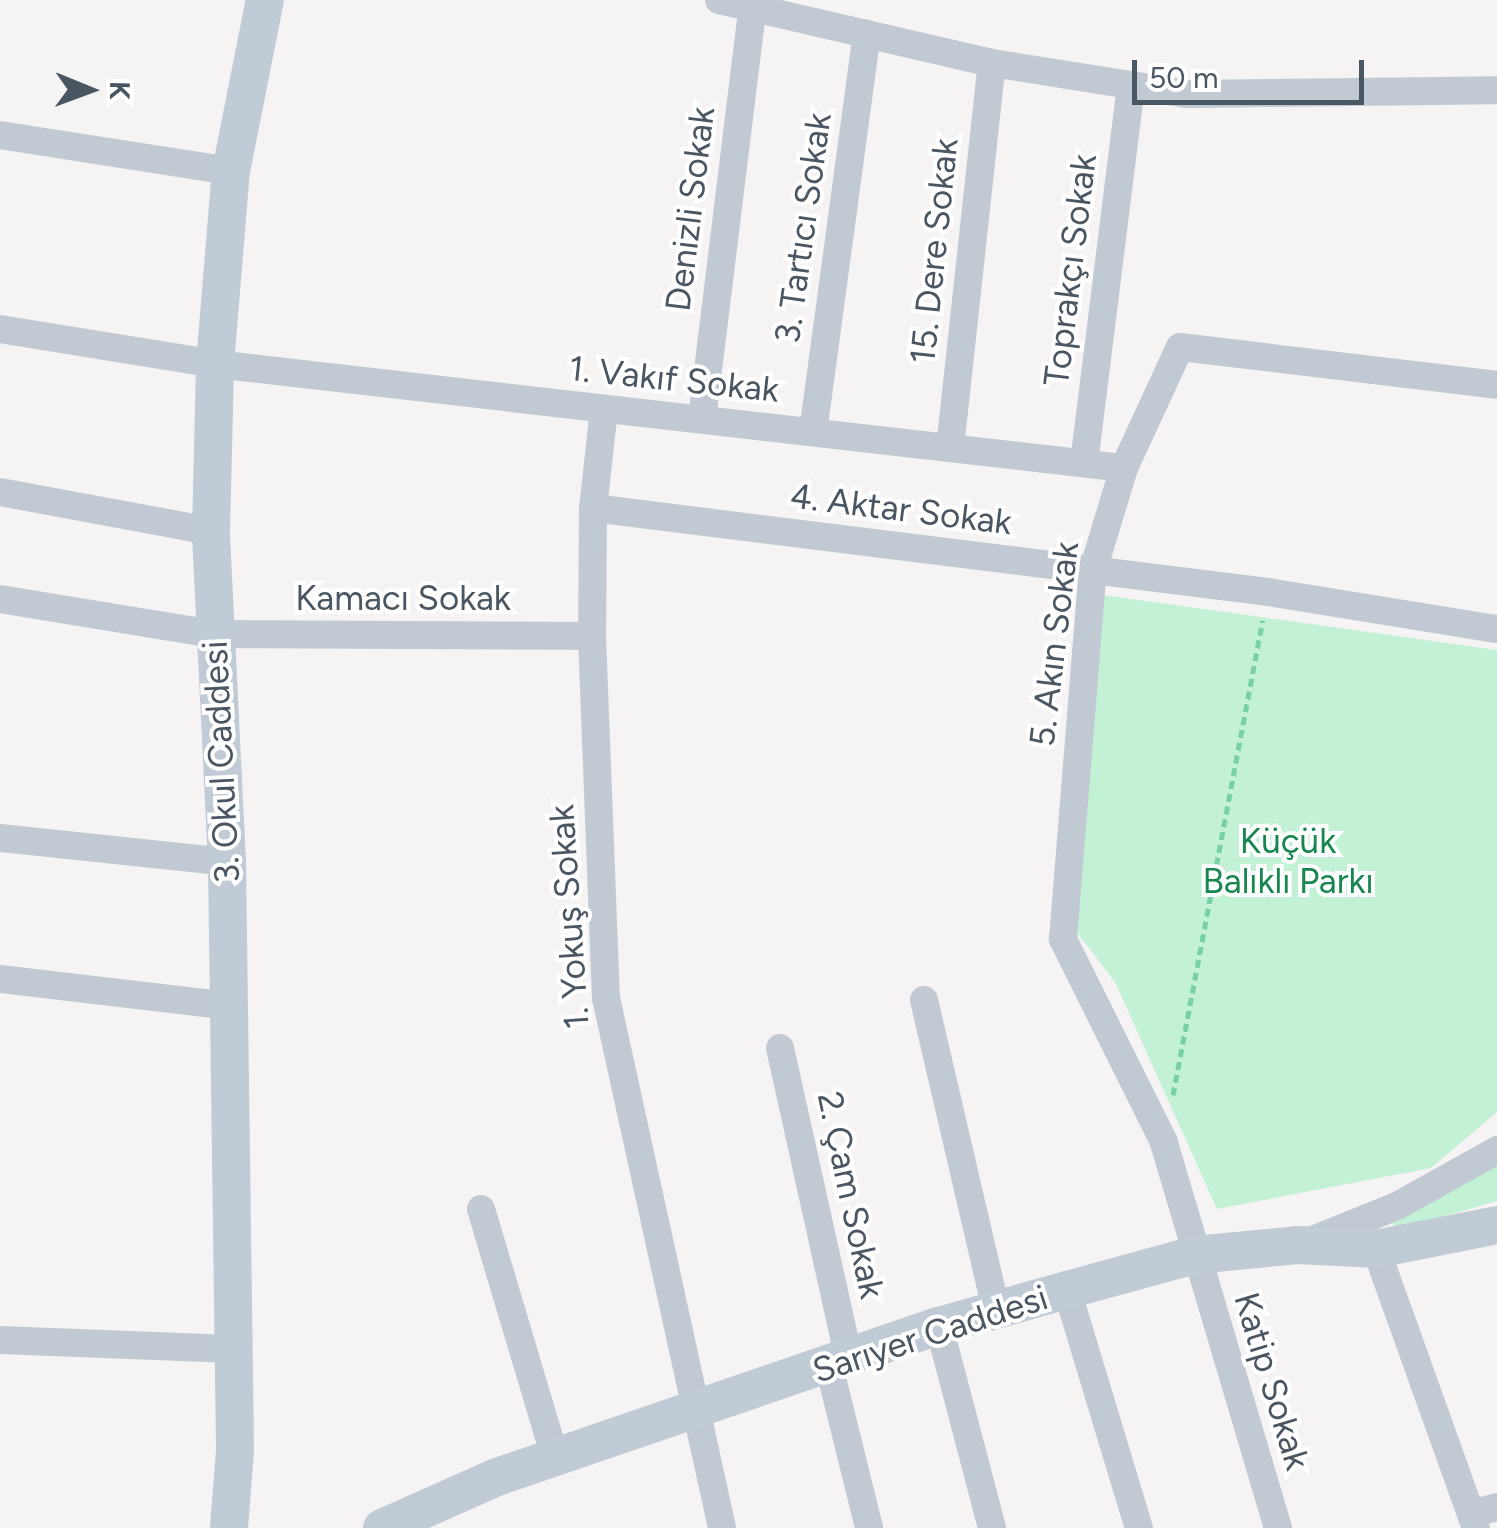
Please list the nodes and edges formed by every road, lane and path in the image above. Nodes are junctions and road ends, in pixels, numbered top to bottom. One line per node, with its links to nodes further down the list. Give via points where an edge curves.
1 (719, 0): 3 (street)
2 (257, 1): 9 (main road, 3. Okul Caddesi)
3 (752, 9): 4 (street); 14 (street, Denizli Sokak)
4 (867, 34): 5 (street); 15 (street, 3. Tartıcı Sokak)
5 (992, 63): 6 (street); 16 (street, 15. Dere Sokak)
6 (1131, 85): 7 (street, via 1188,94); 17 (street, Toprakçı Sokak)
7 (1497, 90)
8 (0, 135): 9 (street)
9 (231, 171): 11 (main road, 3. Okul Caddesi)
10 (0, 329): 11 (street, 1. Vakıf Sokak)
11 (215, 364): 13 (street, 1. Vakıf Sokak); 21 (main road, 3. Okul Caddesi)
12 (1497, 385): 18 (street, 5. Akın Sokak, via 1180,347)
13 (604, 408): 14 (street, 1. Vakıf Sokak); 20 (street, 1. Yokuş Sokak)
14 (702, 419): 15 (street, 1. Vakıf Sokak)
15 (813, 432): 16 (street, 1. Vakıf Sokak)
16 (950, 448): 17 (street, 1. Vakıf Sokak)
17 (1084, 463): 18 (street, 1. Vakıf Sokak)
18 (1124, 468): 22 (street, 5. Akın Sokak)
19 (0, 492): 21 (street)
20 (593, 508): 22 (street, 4. Aktar Sokak); 27 (street, 1. Yokuş Sokak)
21 (211, 531): 26 (main road, 3. Okul Caddesi)
22 (1093, 570): 23 (street, 4. Aktar Sokak); 34 (street, 5. Akın Sokak, via 1063,939)
23 (1268, 592): 25 (street, 4. Aktar Sokak); 34 (path)
24 (0, 599): 26 (street, Kamacı Sokak)
25 (1497, 630)
26 (214, 634): 27 (street, Kamacı Sokak); 29 (main road, 3. Okul Caddesi)
27 (592, 636): 47 (street, 1. Yokuş Sokak, via 606,998)
28 (0, 838): 29 (street)
29 (227, 862): 32 (main road, 3. Okul Caddesi)
30 (0, 979): 32 (street)
31 (924, 1000): 42 (street)
32 (229, 1006): 45 (main road, 3. Okul Caddesi)
33 (780, 1048): 46 (street, 2. Çam Sokak)
34 (1164, 1142): 40 (street, 5. Akın Sokak)
35 (1497, 1150): 38 (street, via 1397,1206)
36 (481, 1209): 48 (street)
37 (1497, 1226): 39 (main road, Sarıyer Caddesi)
38 (1298, 1245): 39 (main road, Sarıyer Caddesi); 40 (main road, Sarıyer Caddesi)
39 (1376, 1249): 49 (street)
40 (1195, 1256): 41 (main road, Sarıyer Caddesi); 56 (street, Katip Sokak)
41 (1067, 1290): 42 (main road, Sarıyer Caddesi); 55 (street)
42 (996, 1310): 43 (main road, Sarıyer Caddesi)
43 (939, 1326): 46 (main road, Sarıyer Caddesi); 54 (street)
44 (0, 1340): 45 (street)
45 (232, 1349): 50 (main road, 3. Okul Caddesi)
46 (839, 1362): 47 (main road, Sarıyer Caddesi); 53 (street, 2. Çam Sokak)
47 (696, 1412): 48 (main road, Sarıyer Caddesi); 52 (street, 1. Yokuş Sokak)
48 (556, 1460): 51 (main road, Sarıyer Caddesi, via 497,1477)
49 (1481, 1516)
50 (230, 1528)
51 (382, 1528)
52 (722, 1528)
53 (868, 1528)
54 (992, 1528)
55 (1139, 1528)
56 (1278, 1528)

